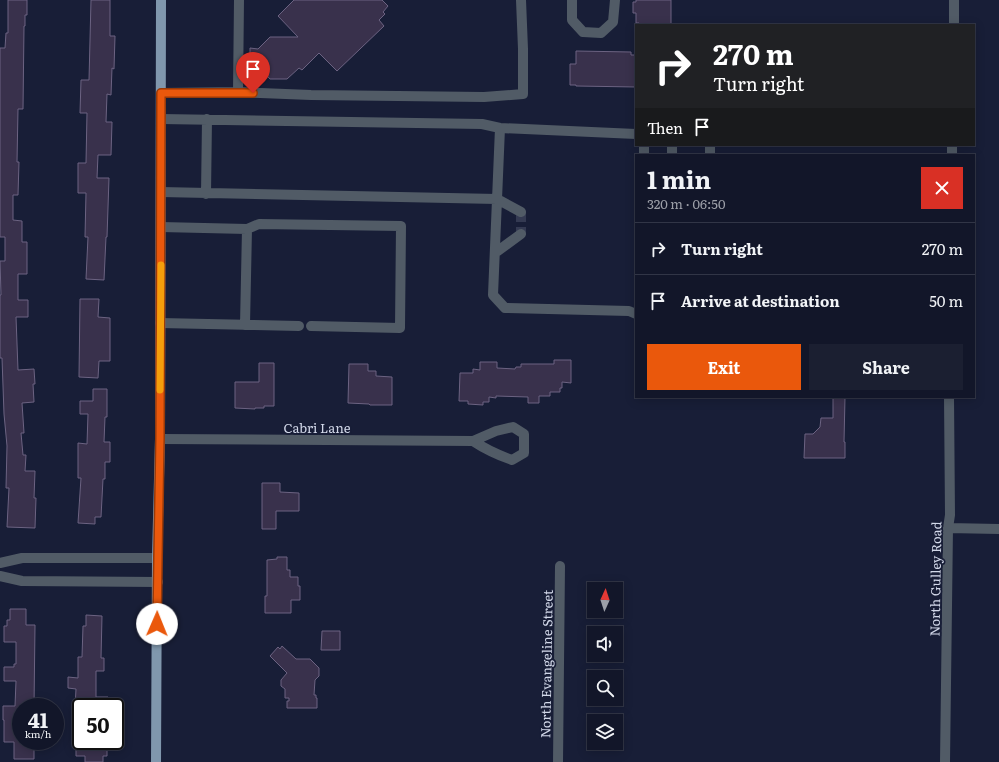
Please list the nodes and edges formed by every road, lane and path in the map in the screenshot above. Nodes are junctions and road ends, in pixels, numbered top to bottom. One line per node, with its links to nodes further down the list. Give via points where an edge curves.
1 (161, 0): 9 (main road)
2 (239, 0): 8 (street)
3 (521, 0): 8 (street, via 523,94 484,97)
4 (572, 0): 5 (street, via 572,20 583,32 601,33 613,22)
5 (615, 0)
6 (954, 0): 7 (street)
7 (954, 24)
8 (238, 92): 9 (street)
9 (161, 93): 10 (main road)
10 (161, 119): 11 (street); 14 (main road)
11 (206, 119): 12 (street, via 482,124); 15 (street)
12 (500, 128): 13 (street); 16 (street)
13 (635, 134)
14 (161, 192): 15 (street); 18 (main road)
15 (206, 194): 16 (street)
16 (497, 199): 17 (street); 21 (street)
17 (521, 212)
18 (161, 227): 19 (street); 23 (main road)
19 (247, 229): 24 (street); 26 (street, via 259,224 401,226 400,328)
20 (522, 234): 21 (street)
21 (495, 253): 22 (street, via 493,295 505,308 629,311)
22 (635, 314)
23 (160, 323): 24 (street); 28 (main road)
24 (245, 325): 25 (street)
25 (299, 326)
26 (311, 326)
27 (949, 398): 30 (street, North Gulley Road)
28 (160, 438): 29 (street, Cabri Lane); 32 (main road)
29 (473, 441): 29 (street, Cabri Lane, via 499,456 512,460 524,454 524,434 513,427)
30 (948, 528): 31 (street); 39 (street, North Gulley Road)
31 (999, 529)
32 (158, 558): 33 (street, via 22,558); 36 (main road)
33 (0, 563)
34 (560, 566): 38 (street, North Evangeline Street)
35 (0, 576): 36 (street, via 22,581)
36 (158, 582): 37 (main road)
37 (156, 762)
38 (558, 762)
39 (945, 762)

